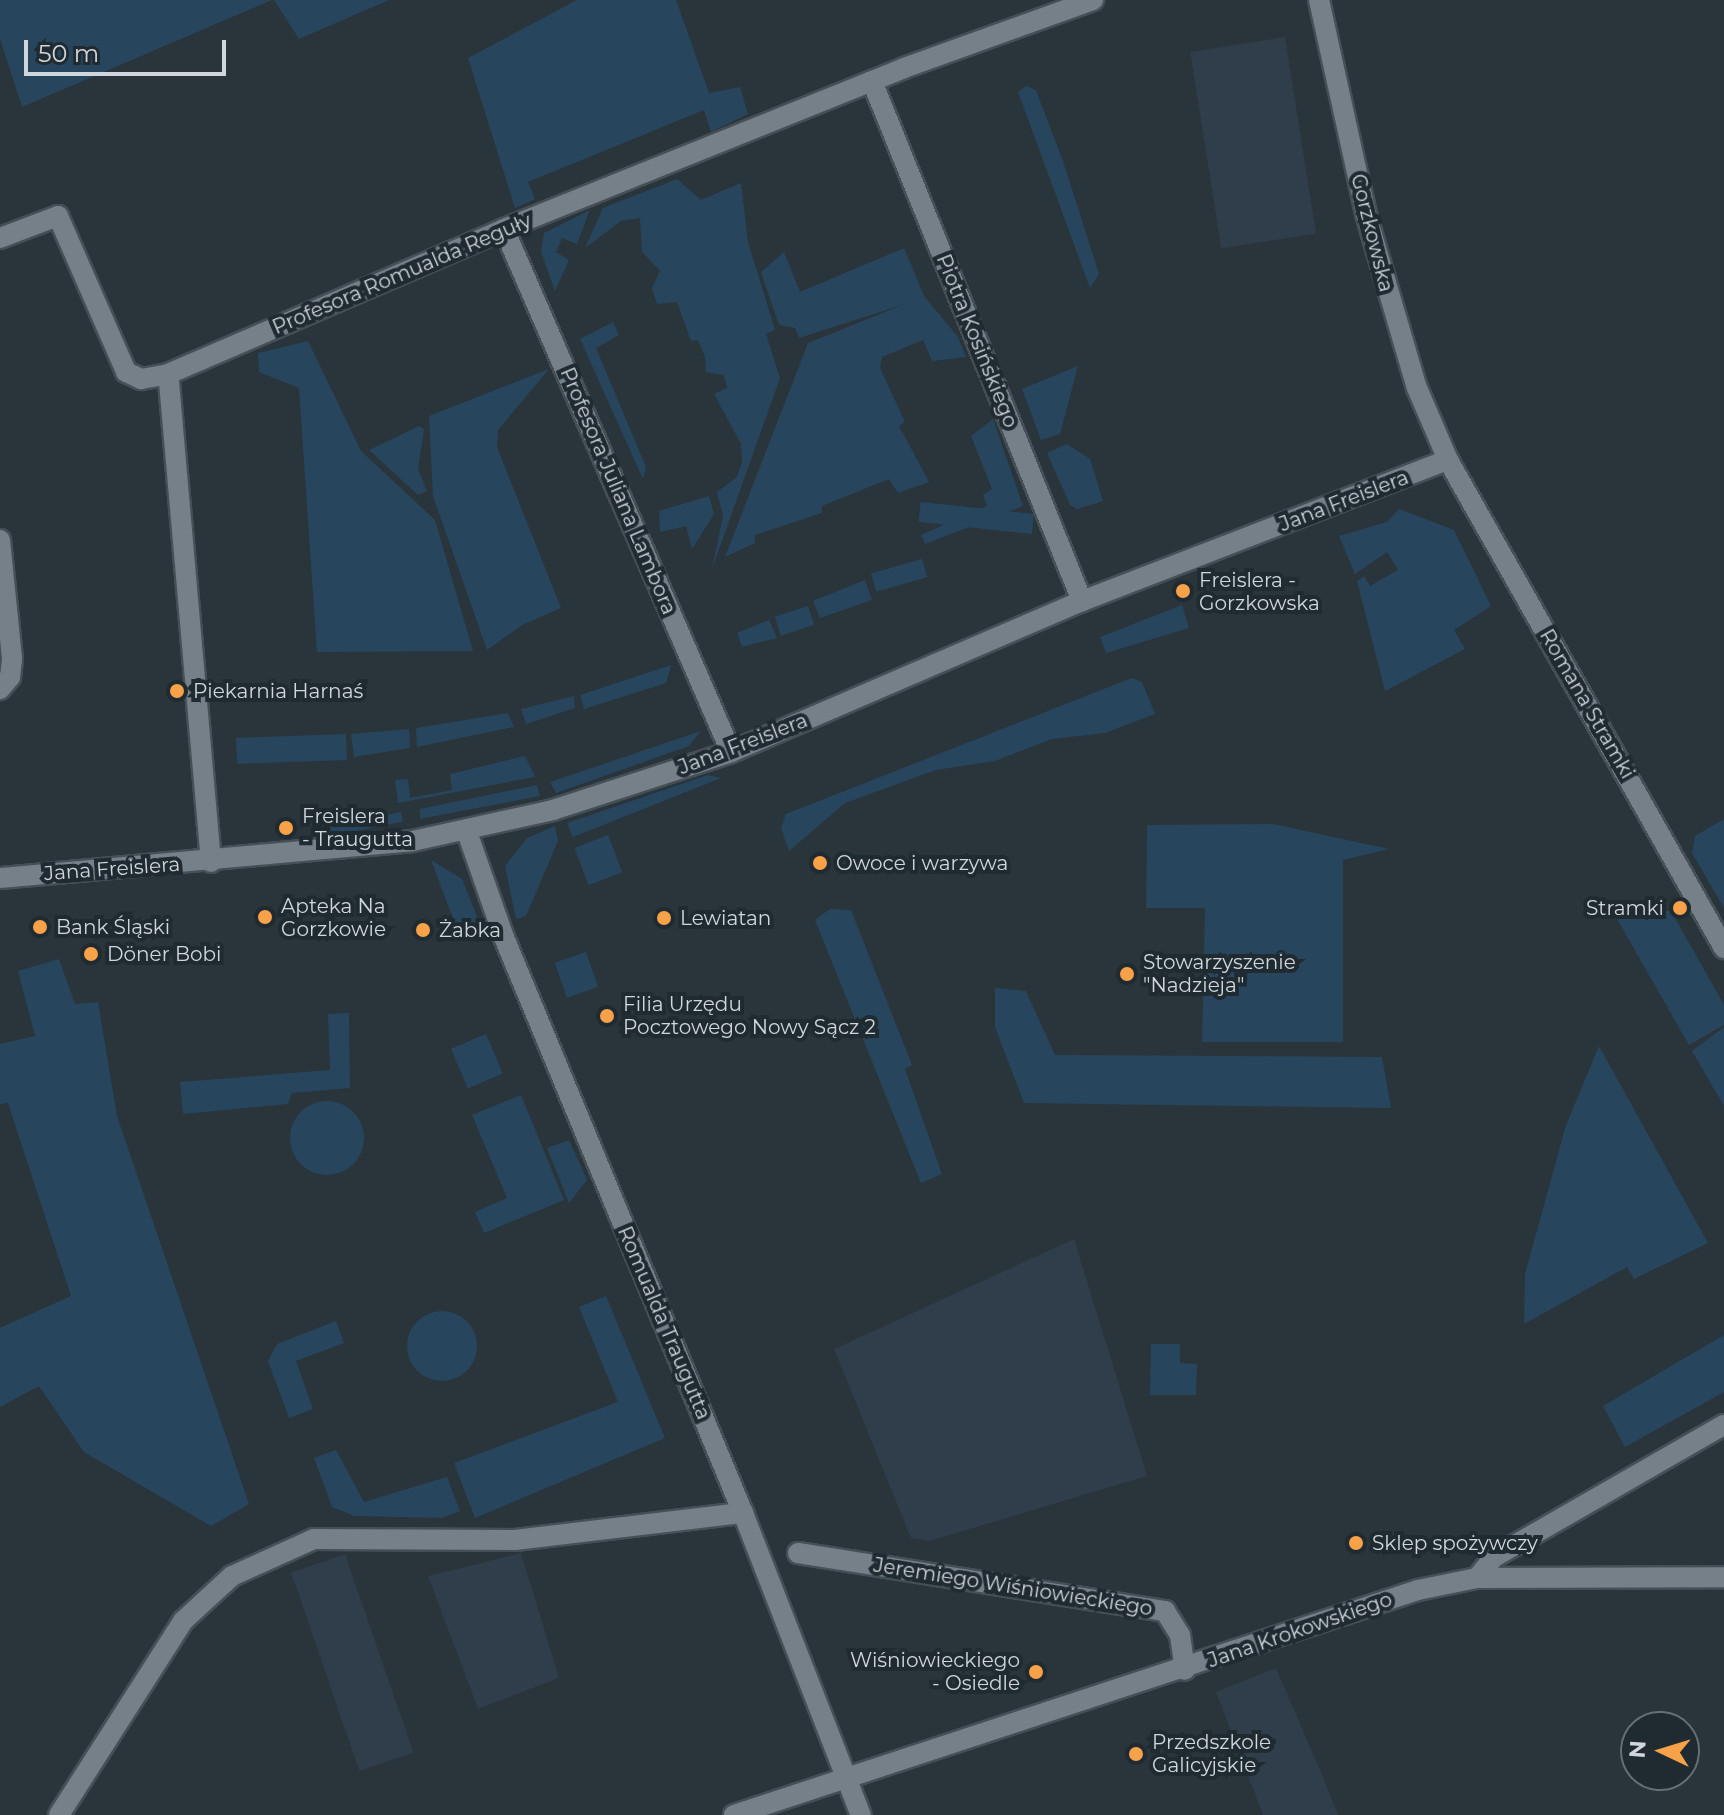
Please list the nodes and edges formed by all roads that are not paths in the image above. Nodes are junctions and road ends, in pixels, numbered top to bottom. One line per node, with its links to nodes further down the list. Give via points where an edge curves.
1 (1093, 0): 3 (street, Profesora Romualda Reguły)
2 (1319, 0): 7 (street, Gorzkowska, via 1398,330)
3 (872, 81): 4 (street, Profesora Romualda Reguły); 9 (street, Piotra Kosińskiego)
4 (504, 229): 6 (street, Profesora Romualda Reguły); 11 (street, Profesora Juliana Lambora)
5 (0, 238): 6 (street, via 58,216 126,372 141,379)
6 (168, 374): 13 (street)
7 (1448, 460): 9 (street, Jana Freislera); 15 (street, Romana Stramki)
8 (0, 540): 10 (street, via 12,659 10,677)
9 (1082, 601): 11 (street, Jana Freislera)
10 (0, 689)
11 (731, 752): 12 (street, Jana Freislera)
12 (467, 832): 13 (street, Jana Freislera); 17 (street, Romualda Traugutta, via 503,935)
13 (211, 862): 14 (street, Jana Freislera)
14 (0, 878)
15 (1724, 948)
16 (1724, 1425): 20 (street, via 1494,1557)
17 (743, 1513): 22 (street, Romualda Traugutta); 23 (street, via 515,1540 314,1539 232,1576 183,1621)
18 (798, 1553): 21 (street, Jeremiego Wiśniowieckiego, via 1165,1611 1180,1635)
19 (1724, 1577): 20 (street)
20 (1477, 1578): 21 (street, Jana Krokowskiego, via 1406,1593)
21 (1185, 1670): 22 (street, Jana Krokowskiego)
22 (847, 1779): 24 (street, Jana Krokowskiego); 25 (street, Romualda Traugutta)
23 (59, 1815)
24 (734, 1815)
25 (861, 1815)

